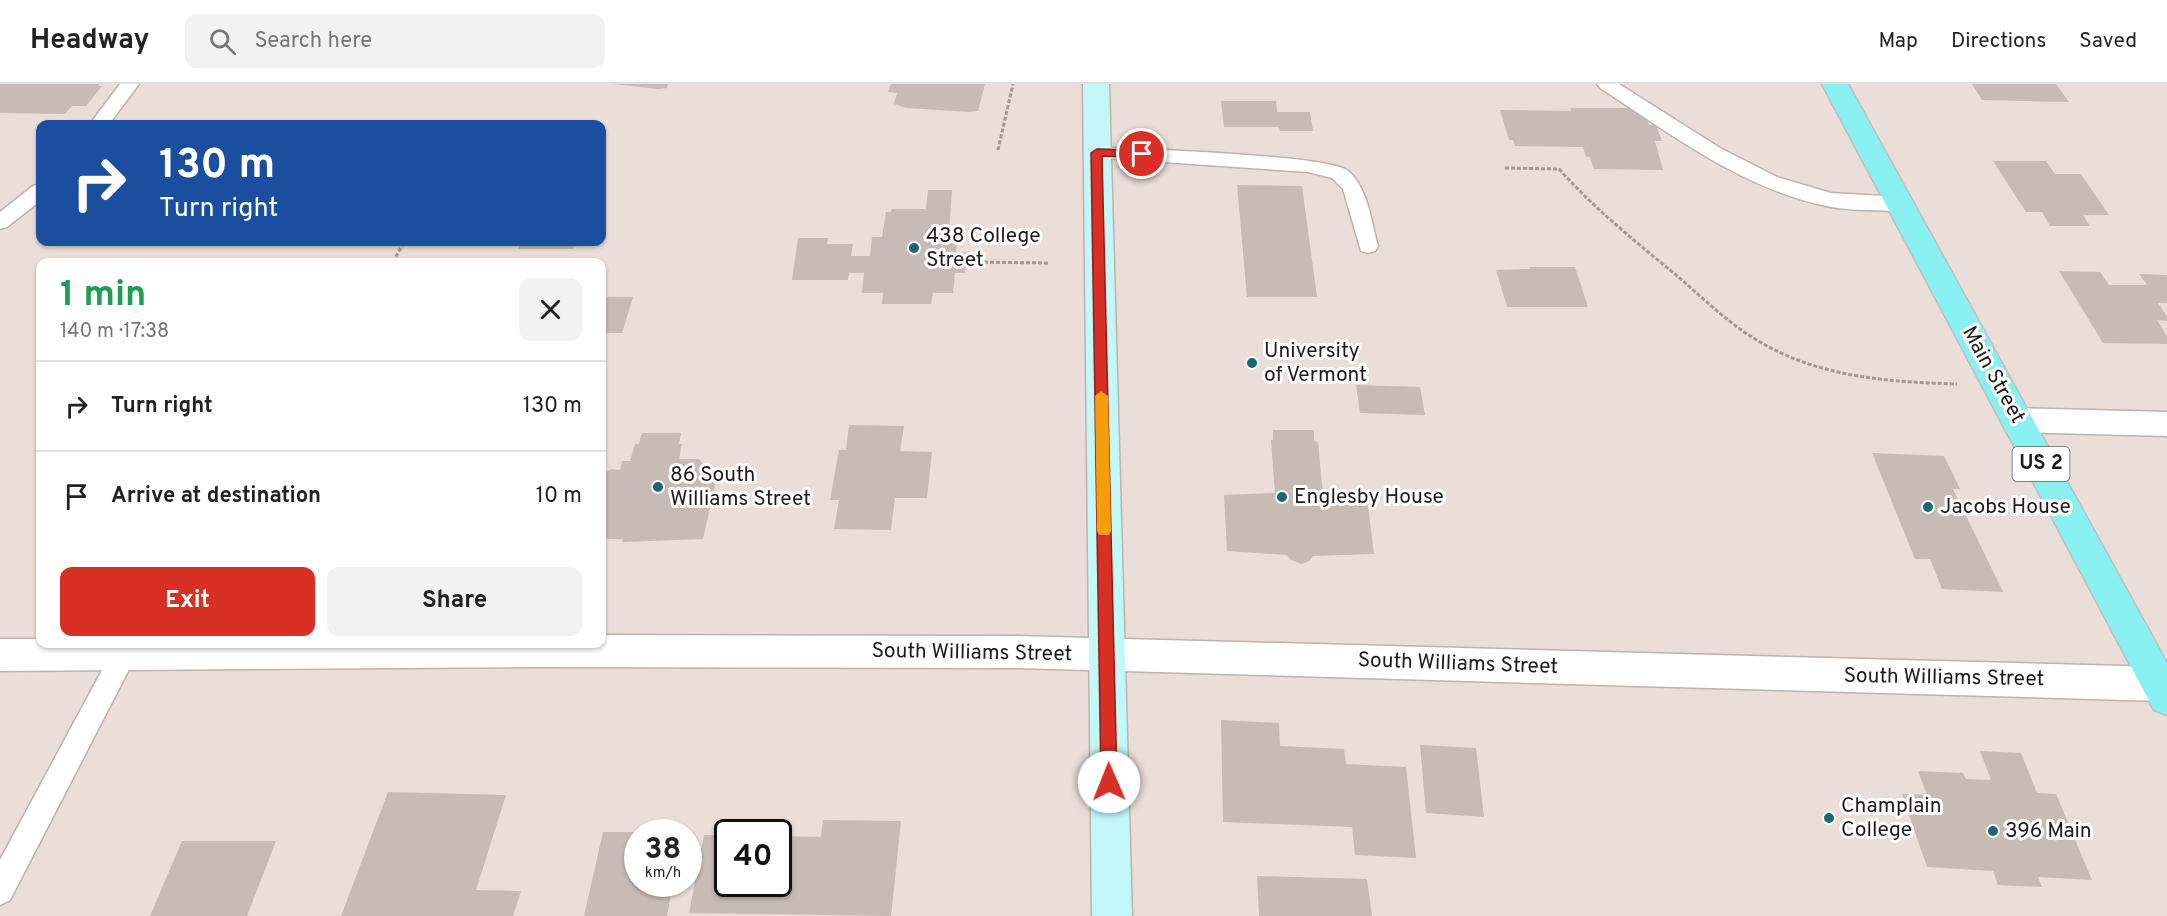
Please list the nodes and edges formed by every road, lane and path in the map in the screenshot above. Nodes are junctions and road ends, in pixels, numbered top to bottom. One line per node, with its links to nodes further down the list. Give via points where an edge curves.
1 (130, 84): 6 (lane)
2 (1013, 84): 7 (path)
3 (1096, 84): 8 (street)
4 (1606, 84): 11 (lane, via 1720,158 1786,188 1831,200)
5 (1835, 84): 11 (main road, Main Street / US 2)
6 (102, 120)
7 (998, 150)
8 (1097, 153): 13 (lane, via 1308,166 1340,173 1352,187); 21 (street)
9 (1505, 168): 16 (path, via 1559,169 1598,211 1754,338 1787,356 1866,379)
10 (36, 193): 12 (lane)
11 (1900, 204): 17 (main road, Main Street / US 2)
12 (0, 222)
13 (1368, 246)
14 (966, 262): 15 (path)
15 (1049, 262)
16 (1960, 384)
17 (2018, 420): 18 (street); 22 (main road, Main Street / US 2)
18 (2167, 424)
19 (124, 654): 20 (street, South Williams Street); 21 (street, South Williams Street, via 560,651); 23 (lane)
20 (0, 655)
21 (1106, 655): 22 (street, South Williams Street); 24 (street)
22 (2163, 691)
23 (0, 890)
24 (1112, 916)

